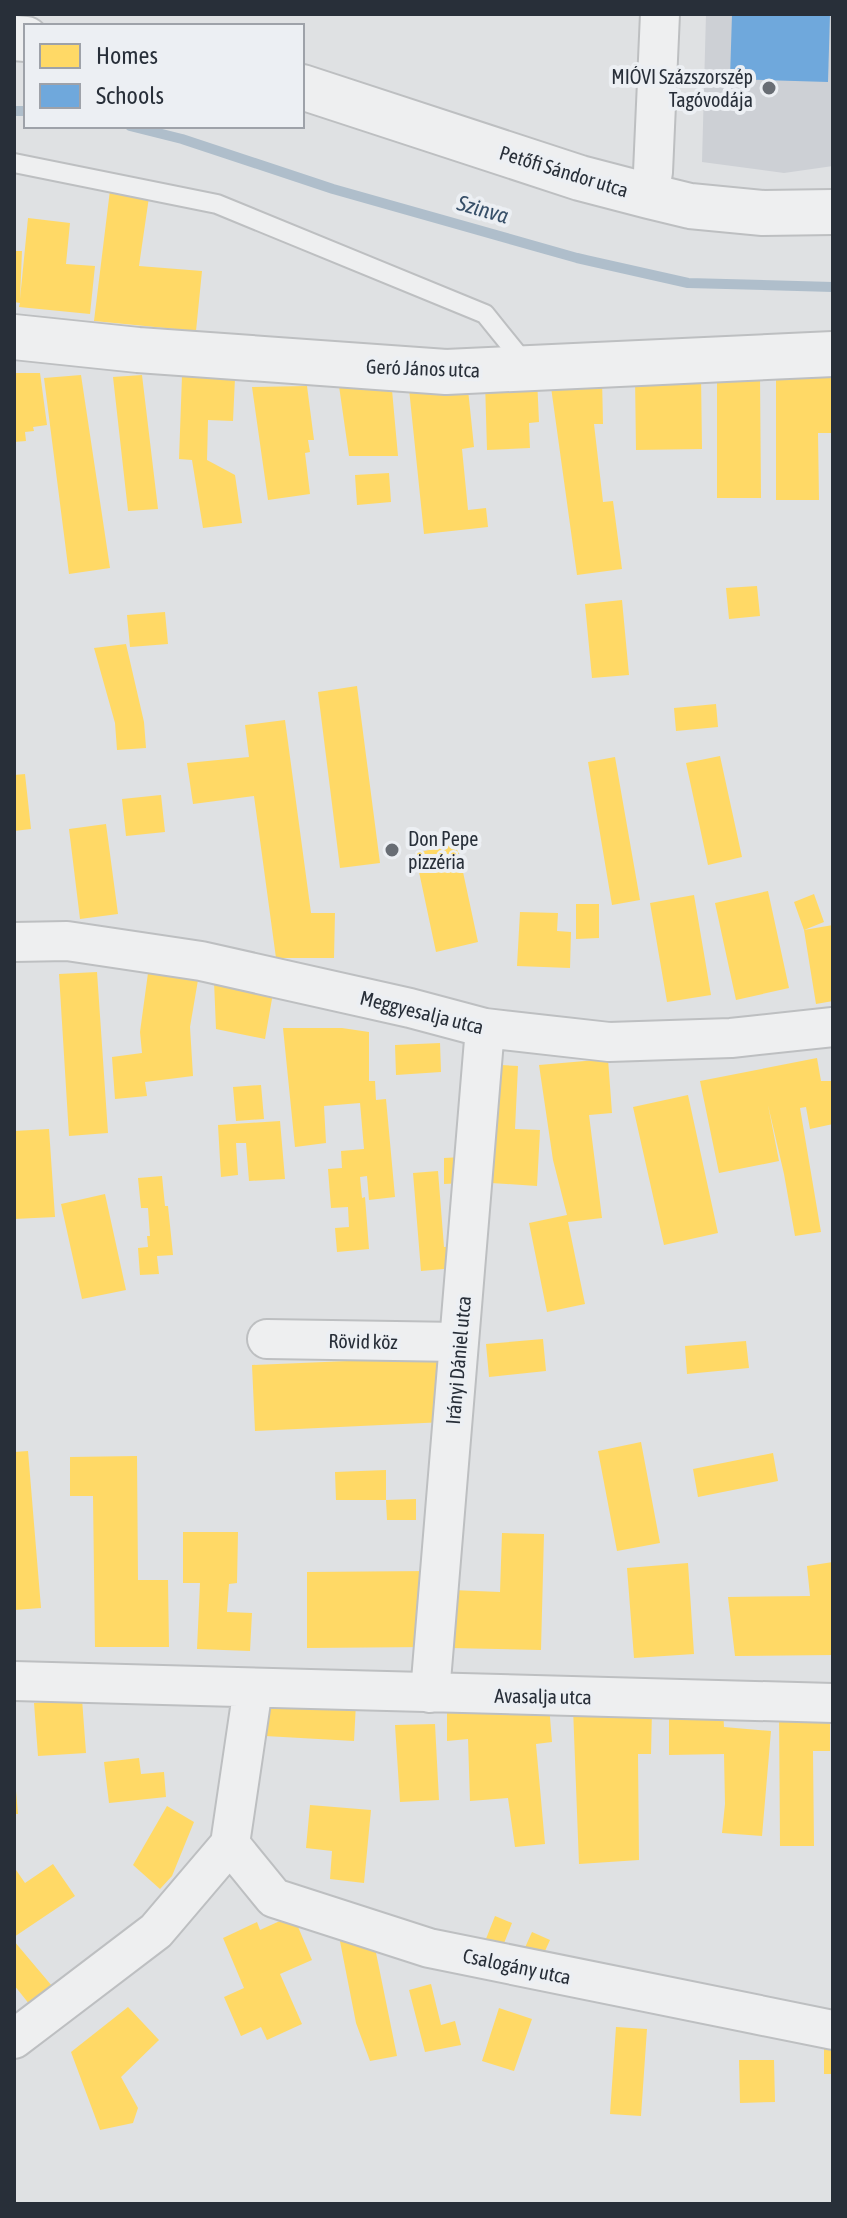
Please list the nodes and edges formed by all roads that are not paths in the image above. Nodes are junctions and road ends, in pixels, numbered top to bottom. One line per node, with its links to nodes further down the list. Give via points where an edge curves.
1 (660, 14): 4 (street)
2 (304, 88): 4 (street, Petőfi Sándor utca)
3 (14, 163): 8 (lane, via 217,204 485,314)
4 (649, 196): 5 (street, Petőfi Sándor utca, via 763,213)
5 (833, 212)
6 (14, 337): 8 (street, Geró János utca, via 446,372)
7 (833, 354): 8 (street, Geró János utca)
8 (529, 368)
9 (14, 942): 11 (street, Meggyesalja utca, via 67,941 201,961)
10 (833, 1027): 11 (street, Meggyesalja utca, via 731,1038 609,1042)
11 (485, 1028): 13 (street, Irányi Dániel utca)
12 (267, 1339): 13 (street, Rövid köz)
13 (459, 1342): 16 (street, Irányi Dániel utca)
14 (14, 1681): 15 (street, Avasalja utca)
15 (253, 1688): 16 (street, Avasalja utca); 18 (street)
16 (430, 1693): 17 (street, Avasalja utca)
17 (833, 1703)
18 (230, 1844): 19 (street, Csalogány utca, via 274,1898 429,1948); 20 (street, via 156,1931)
19 (833, 2030)
20 (14, 2039)

